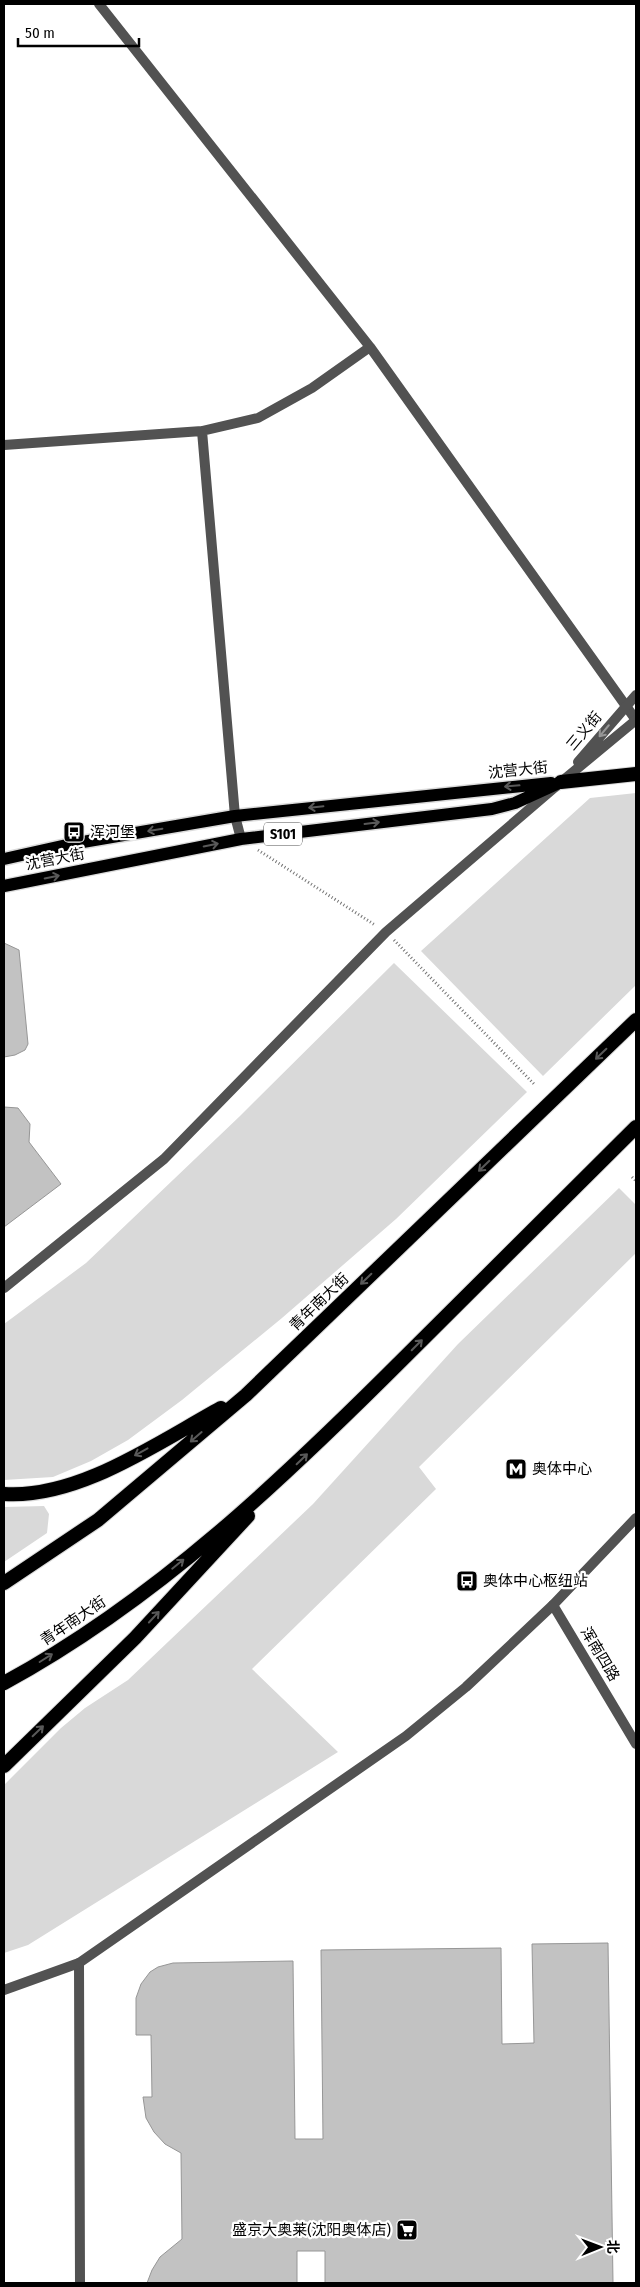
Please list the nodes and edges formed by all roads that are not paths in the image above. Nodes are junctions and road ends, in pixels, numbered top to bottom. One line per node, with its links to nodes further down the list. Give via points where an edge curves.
1 (99, 4): 2 (street)
2 (370, 347): 3 (street, via 312,388 258,418); 6 (street)
3 (202, 431): 4 (street); 10 (street)
4 (4, 445)
5 (636, 695): 6 (street, 三义街)
6 (626, 705): 7 (street); 9 (street, 三义街, one-way to 9)
7 (636, 720): 9 (street, 三义街)
8 (636, 774): 9 (highway)
9 (561, 782): 10 (main road, 沈营大街 / S101, one-way to 10); 11 (main road, 沈营大街 / S101, one-way to 9, via 492,809 515,803); 16 (street, via 386,932 164,1159)
10 (235, 816): 11 (street); 12 (main road, 沈营大街 / S101, one-way to 12)
11 (241, 839): 13 (main road, 沈营大街 / S101, one-way to 11)
12 (4, 858)
13 (4, 886)
14 (636, 1020): 17 (highway, 青年南大街, one-way to 17)
15 (636, 1127): 18 (highway, 青年南大街, one-way to 15)
16 (4, 1288)
17 (246, 1395): 19 (highway, one-way to 19, via 99,1475 70,1486 35,1493); 21 (highway, 青年南大街, one-way to 21, via 98,1520)
18 (286, 1474): 23 (highway, 青年南大街, one-way to 18, via 95,1628 178,1565); 25 (highway, one-way to 18, via 135,1638)
19 (4, 1494)
20 (636, 1518): 22 (street)
21 (4, 1583)
22 (553, 1605): 24 (street, 浑南四路); 26 (street, via 466,1687 406,1736)
23 (4, 1683)
24 (636, 1744)
25 (4, 1766)
26 (80, 1963): 27 (street); 28 (street)
27 (4, 1990)
28 (80, 2283)

